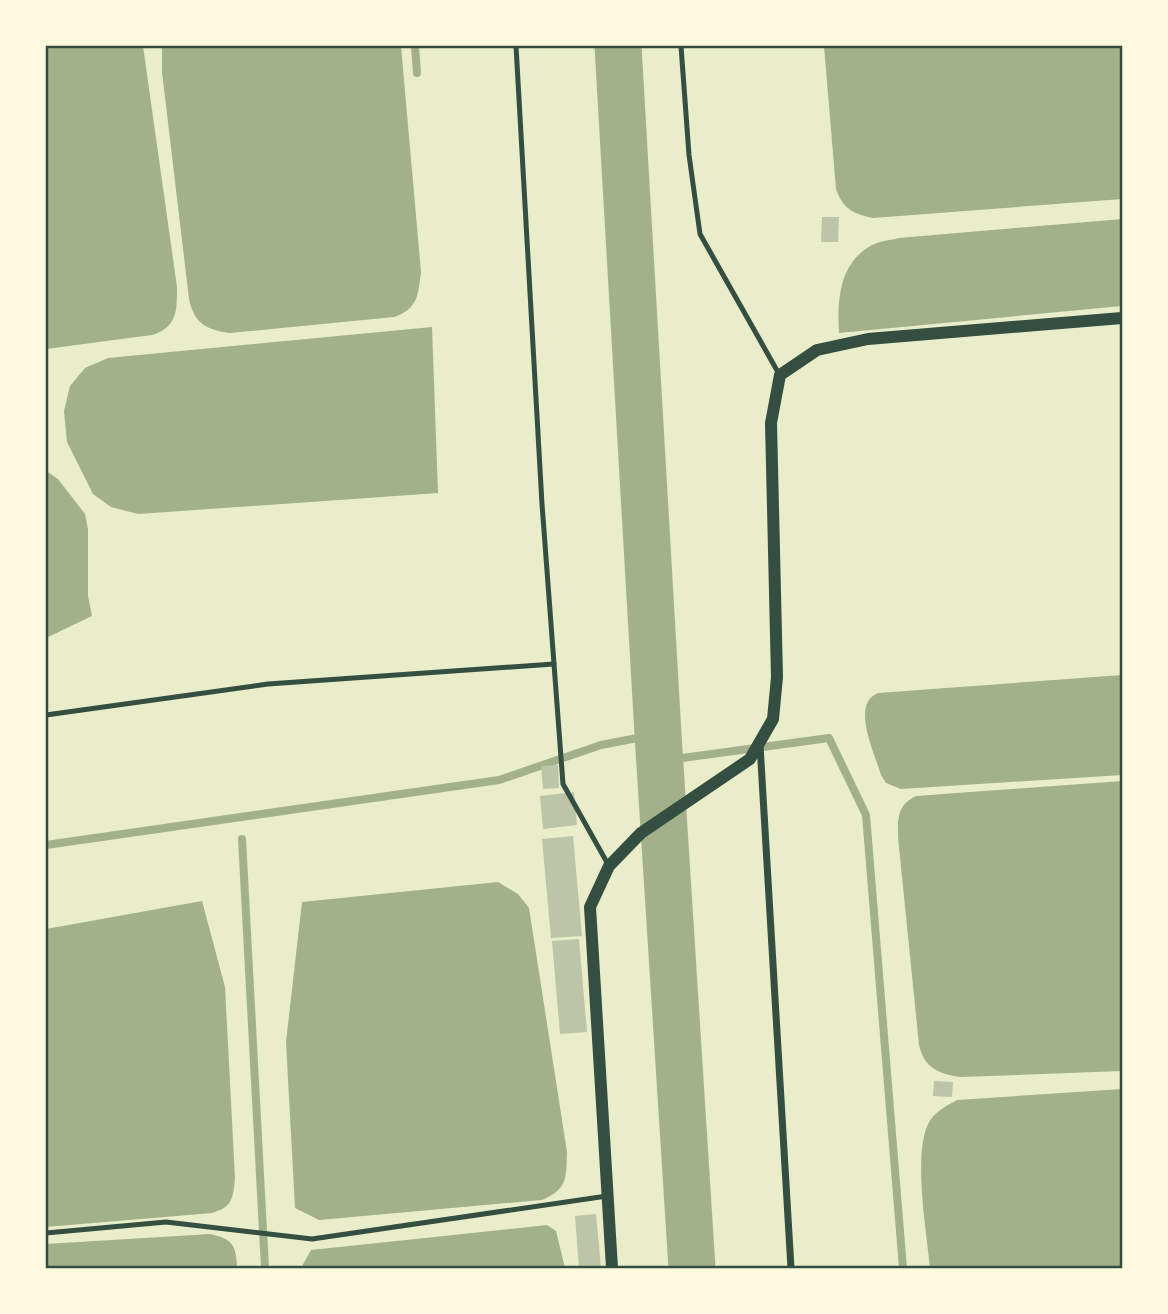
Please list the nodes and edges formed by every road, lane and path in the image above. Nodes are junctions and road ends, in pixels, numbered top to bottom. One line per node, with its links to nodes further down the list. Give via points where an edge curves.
1 (516, 46): 5 (lane)
2 (681, 46): 4 (lane, via 700,234)
3 (1122, 318): 4 (street, via 868,338 817,350)
4 (780, 376): 7 (street, via 771,423 777,677 773,719)
5 (554, 664): 6 (lane, via 268,684); 8 (lane, via 563,784)
6 (46, 715)
7 (760, 741): 8 (street, via 750,759 641,833); 12 (street)
8 (608, 866): 9 (street, via 590,907)
9 (607, 1196): 10 (lane, via 312,1240 166,1222); 11 (street)
10 (46, 1233)
11 (612, 1269)
12 (791, 1269)

